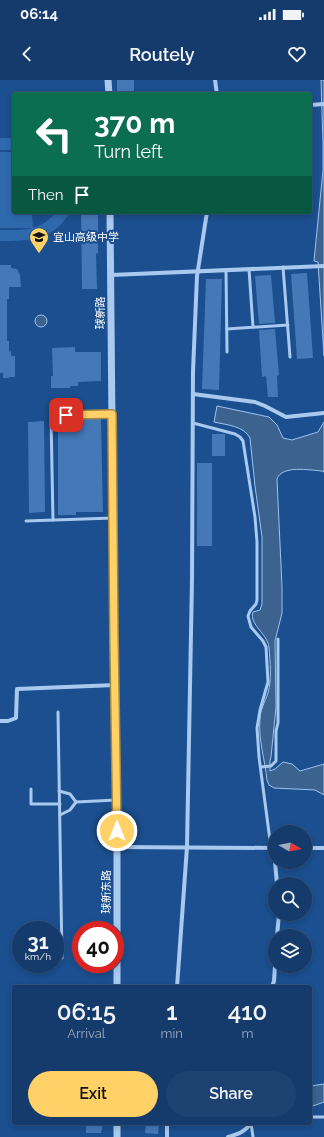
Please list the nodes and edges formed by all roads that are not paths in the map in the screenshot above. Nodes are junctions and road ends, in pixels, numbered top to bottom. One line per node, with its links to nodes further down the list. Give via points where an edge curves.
1 (108, 80): 3 (street)
2 (215, 80): 4 (street)
3 (109, 92)
4 (217, 92)
5 (323, 104): 6 (street)
6 (312, 105)
7 (110, 214): 14 (street, 球新路)
8 (207, 214): 13 (street)
9 (324, 266): 10 (street)
10 (283, 267): 11 (street); 15 (lane)
11 (250, 269): 12 (street); 16 (lane)
12 (226, 270): 13 (street); 17 (lane)
13 (197, 271): 14 (street); 20 (street)
14 (111, 275): 22 (street, 球新路)
15 (288, 325): 16 (lane); 19 (lane)
16 (253, 327): 17 (lane)
17 (227, 329): 18 (lane)
18 (227, 352)
19 (290, 357)
20 (193, 394): 21 (street, via 255,402 286,418); 23 (street)
21 (324, 413)
22 (112, 414): 24 (street, 球新东路); 25 (lane, via 51,417)
23 (192, 423): 31 (lane, via 235,434 243,441 258,542 257,600 248,616 252,627 266,647 268,682 257,728); 40 (street)
24 (113, 518): 25 (lane); 28 (street, 球新东路)
25 (54, 520): 26 (lane)
26 (26, 521)
27 (278, 639): 31 (lane, via 276,761 271,766)
28 (115, 685): 30 (street, via 16,689 16,718); 34 (street, 球新东路)
29 (58, 712): 33 (lane)
30 (0, 721)
31 (263, 767): 38 (lane)
32 (31, 789): 36 (lane, via 31,804)
33 (59, 791): 35 (lane, via 70,794); 36 (lane)
34 (117, 800): 35 (lane); 39 (street, 球新东路)
35 (76, 802): 37 (lane, via 70,810)
36 (60, 804): 37 (lane)
37 (60, 815): 44 (lane)
38 (270, 825)
39 (117, 847): 40 (street); 46 (street, 球新东路)
40 (187, 847): 41 (street); 47 (street)
41 (268, 848)
42 (312, 848): 43 (street)
43 (324, 848)
44 (61, 921)
45 (275, 973): 48 (street)
46 (117, 985)
47 (177, 985)
48 (273, 985)
49 (312, 1117): 50 (lane)
50 (324, 1117)
51 (117, 1125): 55 (street)
52 (167, 1125): 56 (street)
53 (250, 1125): 57 (street, via 241,1133)
54 (251, 1125): 58 (lane)
55 (117, 1137)
56 (167, 1137)
57 (228, 1137)
58 (253, 1137)

